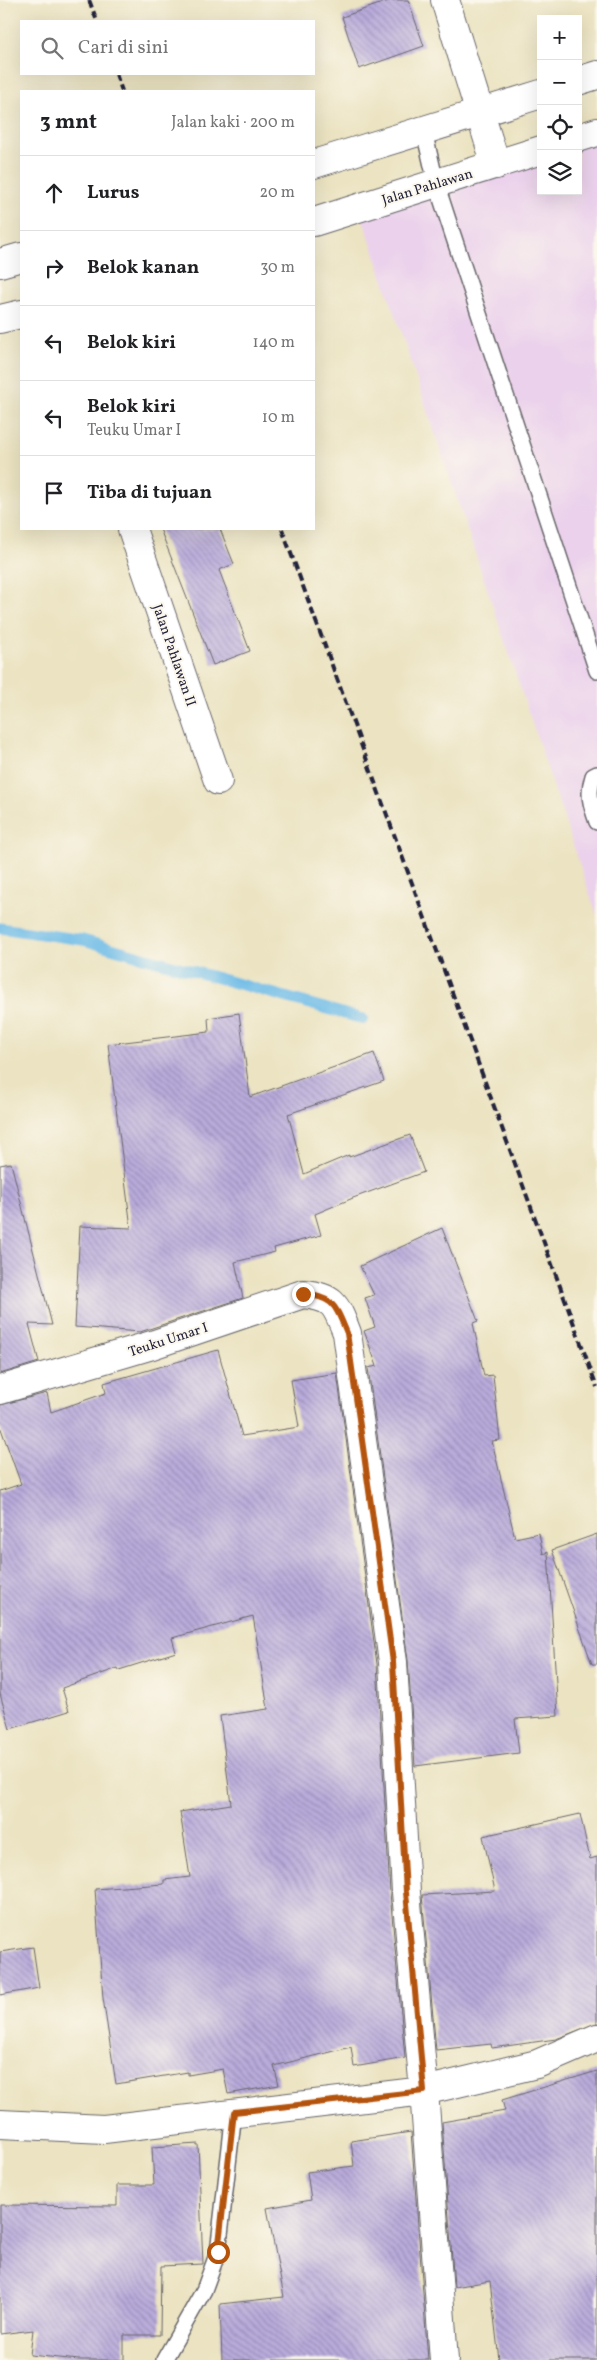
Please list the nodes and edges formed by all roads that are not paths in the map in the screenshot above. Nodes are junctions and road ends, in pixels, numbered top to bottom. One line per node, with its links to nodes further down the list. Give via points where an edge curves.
1 (445, 0): 5 (street)
2 (597, 75): 3 (street)
3 (582, 80)
4 (537, 95): 5 (street)
5 (481, 114): 6 (street); 11 (street)
6 (424, 130): 10 (street); 12 (lane)
7 (597, 132): 8 (street)
8 (582, 137)
9 (537, 151): 11 (street, Jalan Pahlawan)
10 (315, 164)
11 (496, 165): 12 (street, Jalan Pahlawan)
12 (436, 183): 13 (street, Jalan Pahlawan); 19 (lane)
13 (315, 222)
14 (20, 256): 15 (street)
15 (0, 263)
16 (20, 314): 17 (street)
17 (0, 319)
18 (132, 530): 21 (street, Jalan Pahlawan II)
19 (597, 671)
20 (597, 774): 22 (lane, via 593,776 589,789)
21 (218, 781)
22 (597, 822)
23 (0, 1390): 25 (street, Teuku Umar I, via 152,1345 303,1294 321,1296 335,1304 347,1333 393,1662 406,1892)
24 (597, 2038): 25 (street, via 537,2064)
25 (424, 2091): 26 (street); 29 (street)
26 (234, 2112): 27 (street, via 104,2129); 28 (lane, via 218,2252 204,2290)
27 (0, 2124)
28 (164, 2360)
29 (444, 2360)

